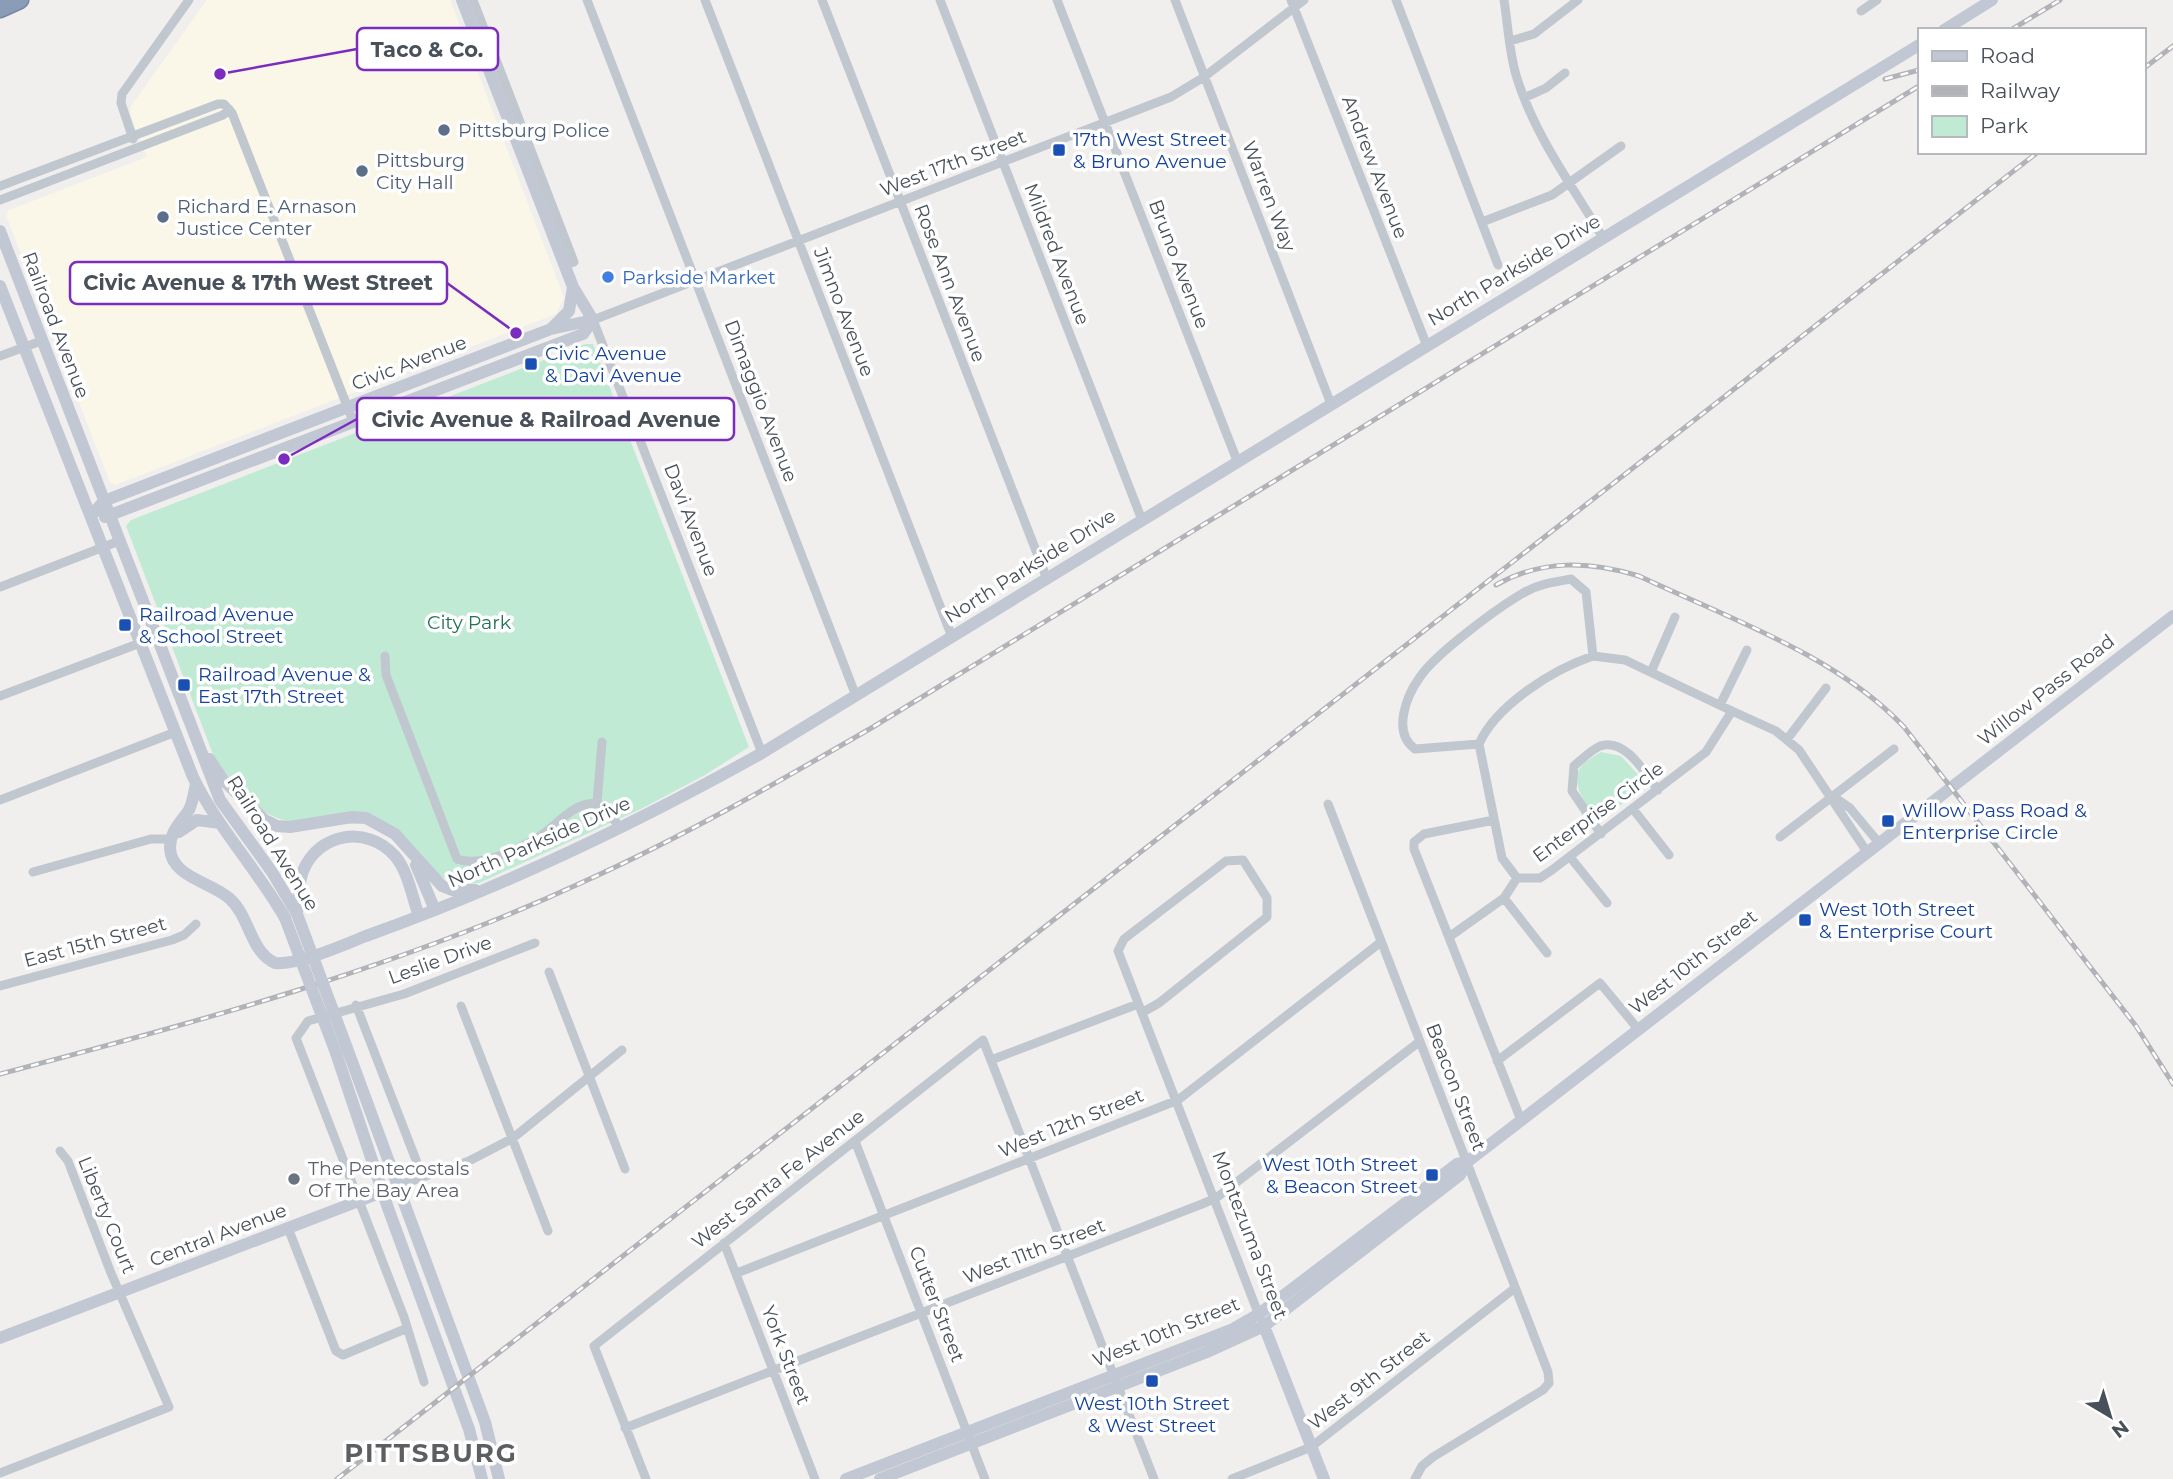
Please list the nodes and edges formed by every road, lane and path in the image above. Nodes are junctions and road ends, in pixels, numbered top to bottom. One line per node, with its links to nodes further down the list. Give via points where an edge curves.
1 (20, 0): 18 (highway)
2 (189, 0): 28 (street, via 122,94)
3 (462, 0): 40 (main road, Davi Avenue)
4 (473, 0): 40 (street, Davi Avenue, via 574,262)
5 (587, 0): 42 (street, Dimaggio Avenue)
6 (705, 0): 39 (street, Jimno Avenue)
7 (822, 0): 35 (street, Rose Ann Avenue)
8 (940, 0): 31 (street, Mildred Avenue)
9 (1057, 0): 27 (street, Bruno Avenue)
10 (1175, 0): 24 (street, Warren Way)
11 (1304, 0): 17 (street, West 17th Street)
12 (1396, 0): 36 (street)
13 (1504, 0): 21 (street)
14 (1578, 0): 21 (street, via 1534,34)
15 (1877, 0): 19 (street)
16 (1991, 0): 20 (main road)
17 (1293, 4): 24 (street, West 17th Street); 48 (street, Andrew Avenue)
18 (0, 9)
19 (1861, 11)
20 (1947, 28)
21 (1510, 41): 25 (street)
22 (1918, 46): 38 (main road, North Parkside Drive)
23 (1565, 73): 25 (street)
24 (1204, 77): 27 (street, West 17th Street, via 1171,97); 51 (street, Warren Way)
25 (1524, 98): 32 (street, via 1539,133)
26 (229, 109): 28 (street, via 218,104); 30 (street); 52 (street)
27 (1106, 124): 31 (street, West 17th Street); 54 (street, Bruno Avenue)
28 (132, 135): 30 (street); 33 (street)
29 (1621, 146): 32 (street)
30 (136, 147): 34 (street)
31 (1003, 162): 35 (street, West 17th Street); 58 (street, Mildred Avenue)
32 (1571, 184): 36 (street); 38 (street)
33 (0, 186)
34 (0, 200)
35 (900, 201): 39 (street, West 17th Street); 61 (street, Rose Ann Avenue)
36 (1482, 222): 41 (street)
37 (0, 231): 47 (main road, Railroad Avenue)
38 (1603, 238): 48 (main road, North Parkside Drive)
39 (798, 240): 42 (street, West 17th Street); 66 (street, Jimno Avenue)
40 (565, 265): 44 (main road, Davi Avenue)
41 (1498, 265)
42 (695, 281): 45 (street, West 17th Street); 74 (street, Dimaggio Avenue)
43 (0, 286): 49 (main road, Railroad Avenue)
44 (573, 287): 45 (main road, Davi Avenue); 46 (main road, via 569,311)
45 (593, 320): 46 (main road, Civic Avenue); 53 (main road, Civic Avenue, via 583,334); 83 (street, Davi Avenue)
46 (551, 329): 52 (main road, Civic Avenue)
47 (41, 341): 49 (street); 55 (main road, Railroad Avenue)
48 (1427, 346): 51 (main road, North Parkside Drive)
49 (24, 347): 50 (street); 56 (main road, Railroad Avenue)
50 (0, 356)
51 (1331, 404): 54 (main road, North Parkside Drive)
52 (348, 407): 53 (street); 55 (main road, Civic Avenue)
53 (353, 421): 57 (main road, Civic Avenue)
54 (1238, 463): 58 (main road, North Parkside Drive)
55 (104, 501): 56 (main road, Civic Avenue); 57 (main road, Railroad Avenue)
56 (91, 516): 57 (main road, Civic Avenue); 60 (main road, Railroad Avenue)
57 (110, 518): 59 (main road, Railroad Avenue)
58 (1142, 520): 61 (main road, North Parkside Drive)
59 (119, 541): 60 (street); 65 (main road, Railroad Avenue)
60 (102, 547): 62 (street); 67 (main road, Railroad Avenue)
61 (1047, 579): 66 (main road, North Parkside Drive)
62 (0, 587)
63 (2173, 616): 86 (main road, Willow Pass Road)
64 (1675, 617): 71 (street)
65 (156, 636): 67 (street); 78 (main road, Railroad Avenue)
66 (952, 637): 74 (main road, North Parkside Drive)
67 (139, 643): 73 (street); 77 (main road, Railroad Avenue)
68 (1747, 650): 75 (street)
69 (385, 656): 89 (street, via 386,675 457,859 467,863 505,852 541,835 582,805)
70 (1593, 656): 71 (street, via 1625,660); 81 (street, via 1558,670 1496,717); 81 (street, via 1582,586 1571,579 1542,584 1512,600 1434,661 1412,690 1404,714 1402,731 1415,749)
71 (1651, 672): 75 (street)
72 (1826, 688): 79 (street)
73 (0, 696)
74 (856, 696): 83 (main road, North Parkside Drive)
75 (1720, 705): 76 (street)
76 (1731, 711): 79 (street); 85 (street, Enterprise Circle, via 1706,752)
77 (173, 733): 84 (main road, Railroad Avenue); 88 (street)
78 (193, 733): 101 (main road, via 224,781 265,820 290,827 366,818 395,834); 109 (main road, Railroad Avenue, via 220,800 272,872)
79 (1788, 738): 87 (street)
80 (602, 742): 89 (street)
81 (1479, 744): 92 (street, Enterprise Circle)
82 (1894, 749): 87 (street)
83 (762, 753): 94 (main road, North Parkside Drive)
84 (196, 783): 93 (main road, Railroad Avenue); 97 (main road, via 192,803)
85 (1658, 790): 91 (street, Enterprise Circle); 95 (street, via 1634,759 1612,746 1601,746 1574,766 1572,791)
86 (1943, 794): 98 (main road, West 10th Street)
87 (1832, 796): 96 (street); 98 (street, via 1850,808); 99 (street)
88 (0, 800)
89 (597, 803): 94 (street)
90 (1328, 804): 113 (street, Beacon Street)
91 (1633, 809): 95 (street, Enterprise Circle); 100 (street)
92 (1494, 820): 104 (street, Enterprise Circle, via 1502,858); 112 (street, via 1424,834 1414,842)
93 (220, 823): 97 (main road, via 193,821); 109 (main road, Railroad Avenue)
94 (620, 827): 105 (main road, North Parkside Drive)
95 (1601, 834): 102 (street, Enterprise Circle)
96 (1780, 837)
97 (171, 839): 103 (street, via 151,839); 110 (main road, North Parkside Drive, via 174,863 229,897 246,919 259,950 275,963 332,949)
98 (1879, 843): 99 (main road, West 10th Street)
99 (1867, 852): 121 (main road, West 10th Street)
100 (1669, 855)
101 (412, 856): 105 (main road, via 442,886); 108 (main road)
102 (1570, 857): 104 (street, Enterprise Circle, via 1540,878); 107 (street)
103 (33, 872)
104 (1517, 878): 106 (street)
105 (482, 890): 108 (main road, North Parkside Drive)
106 (1504, 898): 112 (street); 115 (street)
107 (1607, 903)
108 (435, 909): 110 (main road, North Parkside Drive)
109 (291, 916): 110 (main road, via 310,859 325,844 356,835 375,840 397,858); 124 (main road, Railroad Avenue, bridge)
110 (419, 916)
111 (196, 924): 117 (street, East 15th Street, via 172,940)
112 (1448, 937): 126 (street)
113 (1381, 942): 122 (street, Beacon Street); 128 (street, West 12th Street)
114 (535, 943): 118 (street, Leslie Drive, via 428,986)
115 (1547, 953)
116 (549, 972): 127 (street)
117 (0, 986)
118 (356, 1005): 136 (street); 140 (street, Leslie Drive, via 308,1021 296,1038)
119 (461, 1006): 130 (street)
120 (1140, 1008): 120 (street, Montezuma Street, via 1170,996 1267,917 1267,898 1243,860 1226,861 1120,944 1119,958); 125 (street); 128 (street, Montezuma Street)
121 (1637, 1029): 126 (street, via 1600,983); 129 (main road, West 10th Street)
122 (1419, 1042): 134 (street, Beacon Street); 139 (street, West 11th Street)
123 (622, 1050): 127 (street, Central Avenue)
124 (341, 1051): 137 (main road, Railroad Avenue); 138 (main road, Railroad Avenue)
125 (991, 1060): 131 (street, West Santa Fe Avenue, via 983,1040); 133 (street)
126 (1497, 1061): 129 (street)
127 (587, 1076): 130 (street, Central Avenue); 135 (street)
128 (1178, 1100): 133 (street, West 12th Street); 139 (street, Montezuma Street)
129 (1521, 1120): 134 (main road, West 10th Street)
130 (513, 1138): 136 (street, Central Avenue); 143 (street)
131 (855, 1141): 141 (street, Cutter Street); 144 (street, West Santa Fe Avenue)
132 (60, 1150): 148 (street, Liberty Court)
133 (1030, 1158): 141 (street, West 12th Street); 145 (street)
134 (1467, 1162): 147 (street, Beacon Street); 150 (main road, West 10th Street, via 1461,1175)
135 (625, 1169)
136 (423, 1178): 137 (street, Central Avenue)
137 (400, 1185): 138 (main road, Central Avenue); 161 (main road, Railroad Avenue, via 485,1422)
138 (383, 1192): 140 (main road, Central Avenue); 160 (main road, Railroad Avenue, via 469,1429)
139 (1216, 1198): 145 (street, West 11th Street); 150 (street, Montezuma Street)
140 (358, 1202): 142 (main road, Central Avenue); 151 (street)
141 (883, 1215): 146 (street, West 12th Street); 149 (street, Cutter Street)
142 (288, 1228): 148 (main road, Central Avenue); 151 (street, via 336,1351 343,1355)
143 (548, 1231)
144 (724, 1243): 146 (street, York Street); 156 (street, West Santa Fe Avenue, via 594,1346)
145 (1068, 1256): 149 (street, West 11th Street); 154 (street)
146 (737, 1273): 153 (street, York Street)
147 (1515, 1288): 158 (street, West 9th Street); 170 (street, Beacon Street, via 1549,1383 1433,1457)
148 (120, 1293): 152 (main road, Central Avenue); 159 (street, Liberty Court, via 169,1407)
149 (921, 1313): 153 (street, West 11th Street); 157 (street, Cutter Street)
150 (1261, 1320): 154 (main road, West 10th Street, via 1207,1352); 158 (main road, Montezuma Street)
151 (405, 1329): 155 (street)
152 (0, 1338)
153 (774, 1371): 156 (street, West 11th Street); 163 (street, York Street)
154 (1117, 1380): 157 (main road, West 10th Street); 167 (street)
155 (424, 1382)
156 (625, 1427): 162 (street)
157 (970, 1438): 164 (main road, West 10th Street); 165 (main road, West 10th Street); 166 (street, Cutter Street)
158 (1311, 1447): 168 (street, West 9th Street); 169 (main road, Montezuma Street)
159 (0, 1473)
160 (482, 1479)
161 (499, 1479)
162 (646, 1479)
163 (815, 1479)
164 (846, 1479)
165 (880, 1479)
166 (985, 1479)
167 (1154, 1479)
168 (1232, 1479)
169 (1324, 1479)
170 (1415, 1479)

